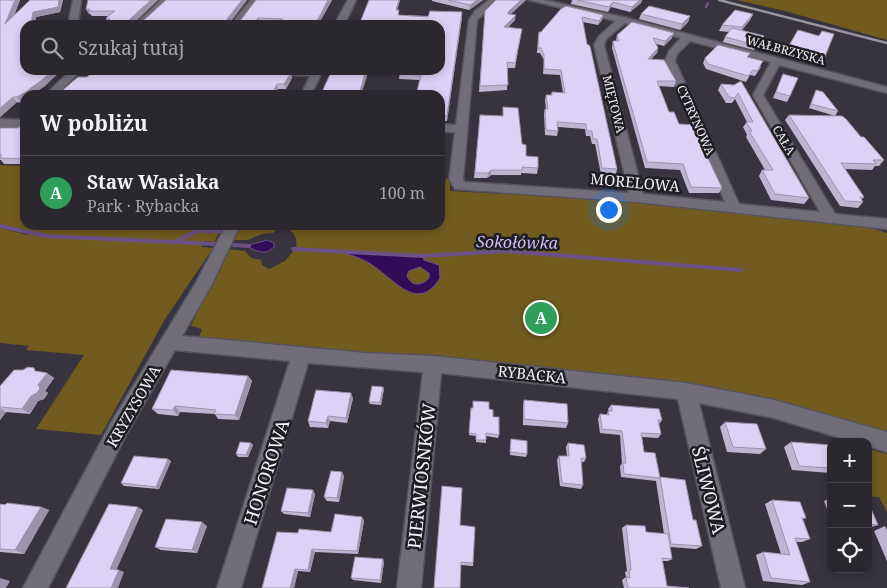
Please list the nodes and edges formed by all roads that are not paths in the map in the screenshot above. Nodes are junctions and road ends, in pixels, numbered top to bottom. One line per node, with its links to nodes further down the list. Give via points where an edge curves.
1 (77, 0): 7 (street)
2 (166, 0): 8 (street)
3 (255, 0): 9 (street)
4 (352, 0): 10 (street)
5 (494, 0): 22 (street, via 473,20)
6 (533, 0): 11 (street, WAŁBRZYSKA)
7 (74, 20)
8 (144, 20)
9 (239, 20)
10 (342, 20)
11 (623, 20): 12 (street, WAŁBRZYSKA); 23 (street, MIĘTOWA, via 602,38 599,45)
12 (688, 37): 13 (street, WAŁBRZYSKA); 24 (street, CYTRYNOWA, via 672,53 670,61)
13 (777, 60): 18 (street, WAŁBRZYSKA); 25 (street, CAŁA, via 758,95)
14 (72, 75): 16 (street)
15 (315, 75): 17 (street)
16 (56, 90)
17 (308, 90)
18 (887, 90)
19 (20, 122): 20 (street)
20 (0, 123)
21 (445, 128): 22 (street)
22 (461, 129): 23 (street, MORELOWA, via 456,179 460,186)
23 (637, 198): 24 (street, MORELOWA)
24 (734, 208): 25 (street, MORELOWA)
25 (831, 218): 26 (street, MORELOWA)
26 (887, 224)
27 (232, 230): 28 (street, KRYZYSOWA)
28 (170, 342): 29 (street, RYBACKA); 33 (street, KRYZYSOWA, via 118,428)
29 (301, 356): 30 (street, RYBACKA); 34 (street, HONOROWA)
30 (433, 364): 31 (street, RYBACKA); 35 (street, PIERWIOSNKÓW)
31 (686, 392): 32 (street, RYBACKA, via 781,411); 36 (street, ŚLIWOWA)
32 (887, 442)
33 (35, 588)
34 (229, 588)
35 (409, 588)
36 (733, 588)

